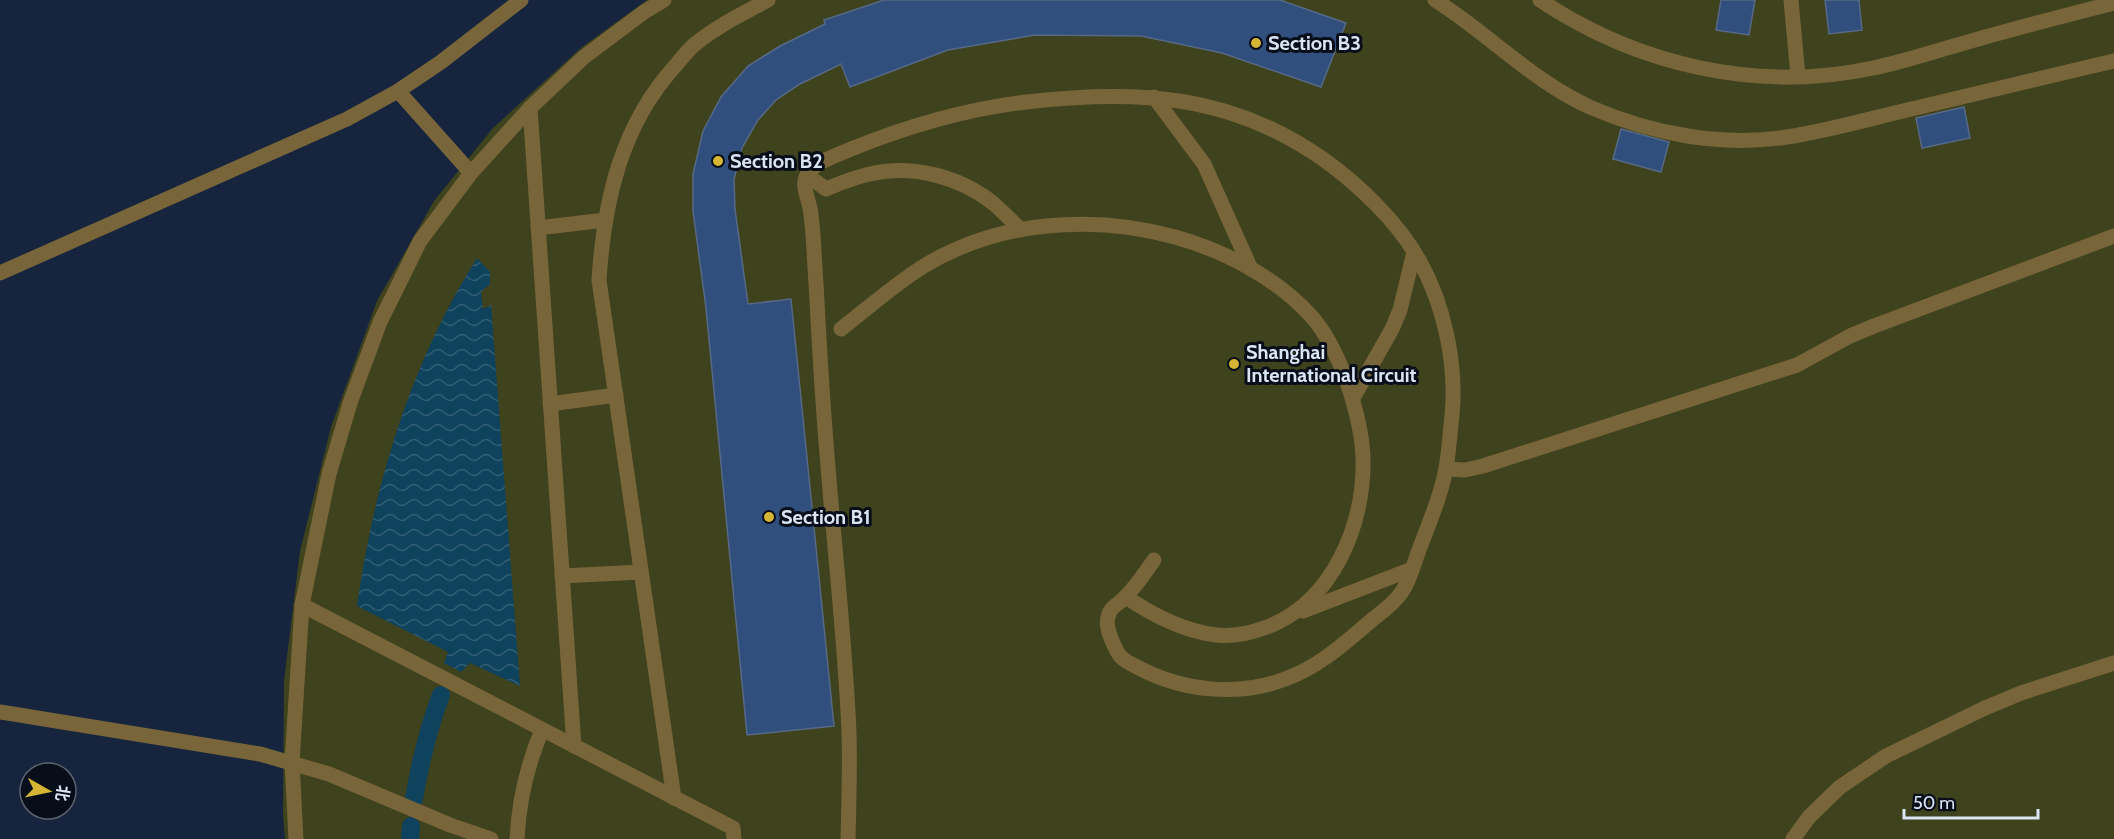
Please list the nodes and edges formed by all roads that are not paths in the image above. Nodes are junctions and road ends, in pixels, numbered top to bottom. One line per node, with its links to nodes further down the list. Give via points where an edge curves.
1 (521, 0): 10 (street)
2 (664, 0): 12 (street, via 584,57)
3 (768, 0): 15 (street, via 723,24 693,46 663,79 625,144)
4 (1435, 0): 8 (street, via 1542,80 1590,107 1660,130 1721,139 1785,137 1839,127)
5 (1540, 0): 9 (street, via 1570,20 1648,55 1719,71)
6 (1791, 0): 9 (street)
7 (2114, 3): 9 (street, via 1873,69)
8 (2114, 61)
9 (1798, 76)
10 (398, 91): 13 (street); 21 (street, via 347,119)
11 (1154, 97): 14 (street, via 1057,98 968,111 885,135 834,156); 19 (street, via 1184,100 1247,117 1291,139 1344,175 1383,213); 20 (street, via 1204,164)
12 (530, 108): 13 (street); 16 (street)
13 (471, 173): 32 (street, via 420,242 380,322 329,474)
14 (807, 175): 17 (street, via 826,189 873,173 933,174 977,192); 44 (street, via 804,182 812,224 846,682)
15 (605, 220): 16 (street); 23 (street, via 599,280)
16 (538, 228): 25 (street)
17 (1021, 230): 20 (street, via 1071,224 1152,231 1188,241); 22 (street, via 983,238 922,267)
18 (2114, 236): 26 (street, via 1874,326 1797,365 1483,466)
19 (1414, 252): 24 (street, via 1400,310); 26 (street, via 1431,285 1447,341 1453,400)
20 (1251, 269): 24 (street, via 1281,289 1314,320 1329,343)
21 (0, 273)
22 (841, 329)
23 (616, 395): 25 (street); 29 (street)
24 (1353, 398): 33 (street, via 1363,459 1355,518 1336,567 1323,587)
25 (550, 404): 30 (street)
26 (1446, 469): 28 (street)
27 (1154, 560): 31 (street)
28 (1412, 569): 31 (street, via 1399,596 1326,658 1282,681 1232,690 1164,679 1123,659 1110,636 1107,620 1113,607); 33 (street)
29 (641, 572): 30 (street); 39 (street)
30 (562, 576): 37 (street)
31 (1126, 597): 33 (street, via 1170,623 1218,636 1258,630)
32 (302, 605): 36 (street); 38 (street)
33 (1293, 615)
34 (2114, 663): 45 (street, via 2021,693 1886,756 1840,787)
35 (0, 712): 38 (street)
36 (542, 730): 37 (street); 42 (street, via 527,770)
37 (574, 746): 39 (street)
38 (292, 762): 40 (street); 41 (street)
39 (674, 798): 43 (street, via 733,828)
40 (296, 839)
41 (491, 839)
42 (517, 839)
43 (734, 839)
44 (848, 839)
45 (1793, 839)

